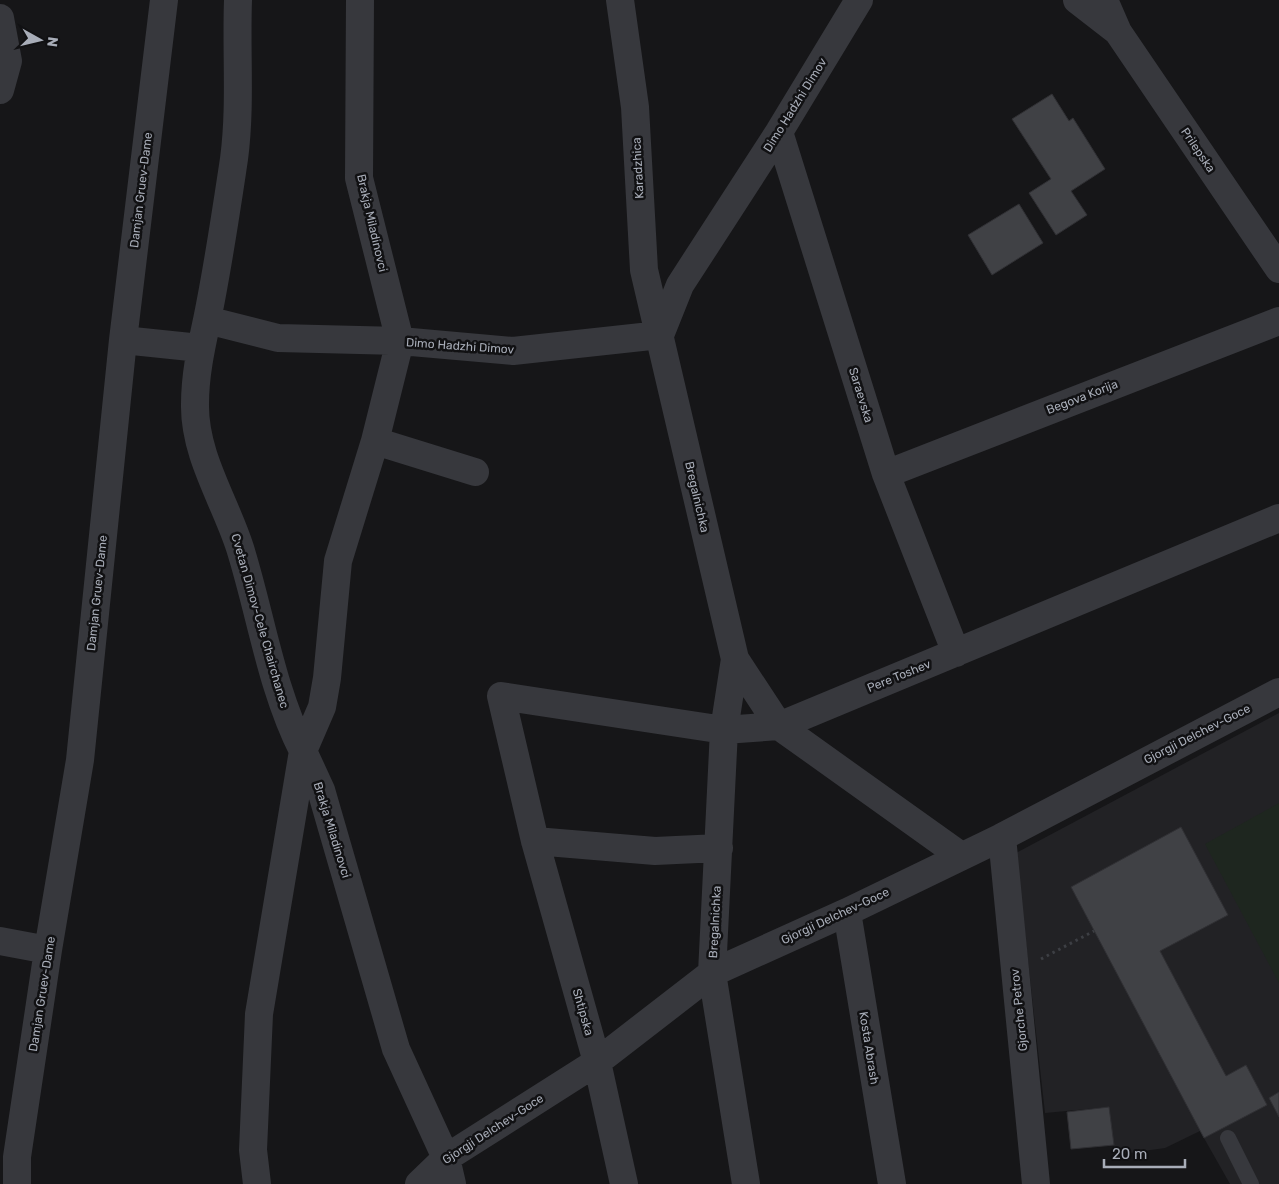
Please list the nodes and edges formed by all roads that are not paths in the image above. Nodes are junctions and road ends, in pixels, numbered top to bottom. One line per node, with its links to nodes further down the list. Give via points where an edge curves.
1 (164, 0): 18 (street, Damjan Gruev-Dame)
2 (238, 0): 15 (street, Cvetan Dimov-Cele Chairchanec, via 239,86 234,157)
3 (360, 0): 19 (street, Brakja Miladinovci, via 359,178)
4 (620, 0): 13 (street, Karadzhica, via 635,107)
5 (859, 0): 11 (street, Dimo Hadzhi Dimov)
6 (1077, 0): 9 (street, Prilepska)
7 (1104, 0): 9 (street, Prilepska)
8 (0, 18): 10 (street, via 8,61)
9 (1118, 32): 12 (street, Prilepska)
10 (0, 90)
11 (779, 132): 14 (street, Dimo Hadzhi Dimov); 23 (street, Saraevska)
12 (1279, 269)
13 (644, 270): 14 (street); 17 (street, Karadzhica)
14 (680, 285): 17 (street, Dimo Hadzhi Dimov)
15 (207, 320): 19 (street, Dimo Hadzhi Dimov, via 278,338); 20 (street, Cvetan Dimov-Cele Chairchanec)
16 (1279, 321): 23 (street, Begova Korija)
17 (660, 335): 19 (street, Dimo Hadzhi Dimov, via 513,351); 26 (street, Bregalnichka)
18 (123, 340): 20 (street); 38 (street, Damjan Gruev-Dame, via 80,760)
19 (400, 341): 21 (street, Brakja Miladinovci)
20 (200, 348): 31 (street, Cvetan Dimov-Cele Chairchanec, via 195,406 204,459 233,526 288,721)
21 (375, 441): 22 (street); 31 (street, Brakja Miladinovci, via 338,560 322,707)
22 (475, 472)
23 (886, 474): 25 (street, Saraevska)
24 (1279, 518): 25 (street, Pere Toshev)
25 (956, 653): 29 (street, Pere Toshev)
26 (735, 658): 29 (street, Bregalnichka); 30 (street, Bregalnichka)
27 (1279, 692): 32 (street, Gjorgji Delchev-Goce, via 1196,745)
28 (501, 696): 30 (street, Pere Toshev); 33 (street, Shtipska)
29 (779, 726): 30 (street, Pere Toshev); 35 (street, Bregalnichka)
30 (724, 730): 34 (street, Bregalnichka)
31 (303, 751): 42 (street, Brakja Miladinovci, via 321,790 396,1049); 44 (street, via 259,1014 253,1150)
32 (1002, 837): 35 (street, Gjorgji Delchev-Goce); 50 (street, Gjorche Petrov)
33 (535, 841): 34 (street, via 655,852); 40 (street, Shtipska)
34 (718, 848): 39 (street, Bregalnichka)
35 (961, 856): 36 (street, Gjorgji Delchev-Goce)
36 (847, 912): 39 (street, Gjorgji Delchev-Goce); 49 (street, Kosta Abrash)
37 (0, 941): 38 (street)
38 (48, 950): 43 (street, Damjan Gruev-Dame, via 17,1157)
39 (712, 973): 40 (street, Gjorgji Delchev-Goce); 48 (street, Bregalnichka)
40 (597, 1062): 42 (street, Gjorgji Delchev-Goce); 47 (street, Shtipska)
41 (1228, 1138): 51 (lane)
42 (446, 1158): 45 (street, Gjorgji Delchev-Goce); 46 (street, Brakja Miladinovci)
43 (16, 1184)
44 (257, 1184)
45 (419, 1184)
46 (452, 1184)
47 (624, 1184)
48 (746, 1184)
49 (892, 1184)
50 (1036, 1184)
51 (1251, 1184)

